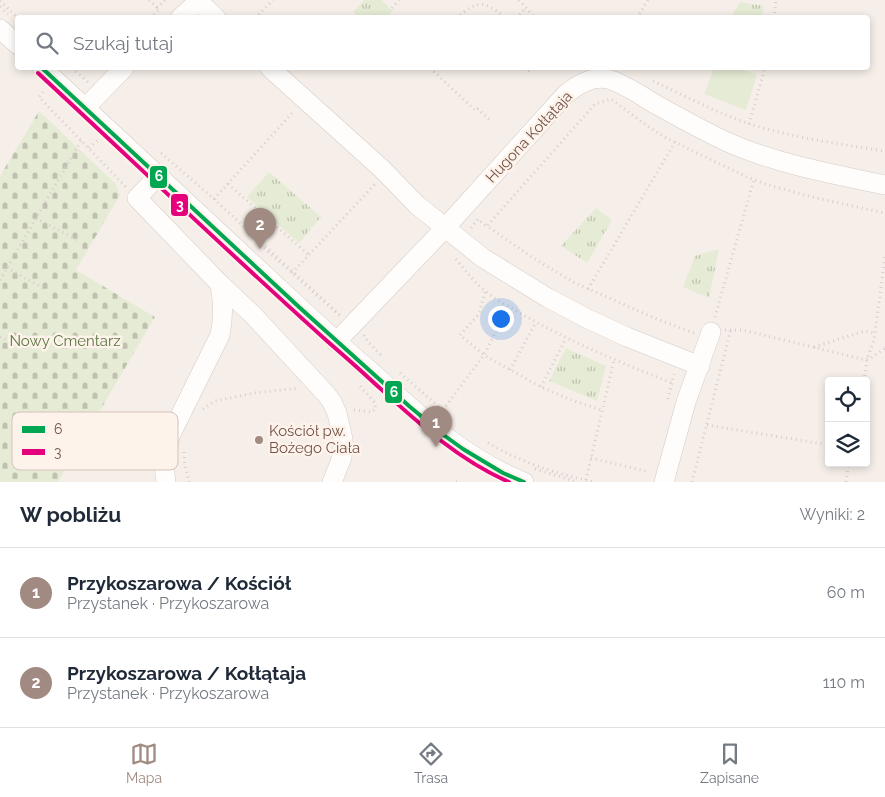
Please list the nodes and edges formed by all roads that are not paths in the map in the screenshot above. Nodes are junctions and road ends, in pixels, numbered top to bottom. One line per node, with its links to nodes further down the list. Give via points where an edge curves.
1 (198, 0): 2 (street); 3 (street)
2 (183, 15)
3 (213, 15)
4 (0, 29): 5 (street)
5 (15, 42)
6 (44, 70): 9 (street)
7 (122, 70): 9 (street)
8 (272, 70): 12 (street)
9 (84, 108): 10 (street)
10 (158, 176): 13 (street, via 137,198); 15 (street)
11 (885, 185): 12 (street, Hugona Kołłątaja, via 745,149 606,78 581,83 566,94)
12 (445, 228): 15 (street, Hugona Kołłątaja, via 359,328); 16 (street, via 483,258 548,298 627,337)
13 (220, 284): 17 (street, via 223,319 220,335); 19 (street, via 253,315 332,402 343,439 342,457)
14 (710, 335): 16 (street)
15 (336, 342): 20 (street, via 455,444 475,458)
16 (700, 366): 18 (street)
17 (178, 420)
18 (656, 477)
19 (332, 482)
20 (524, 482)

